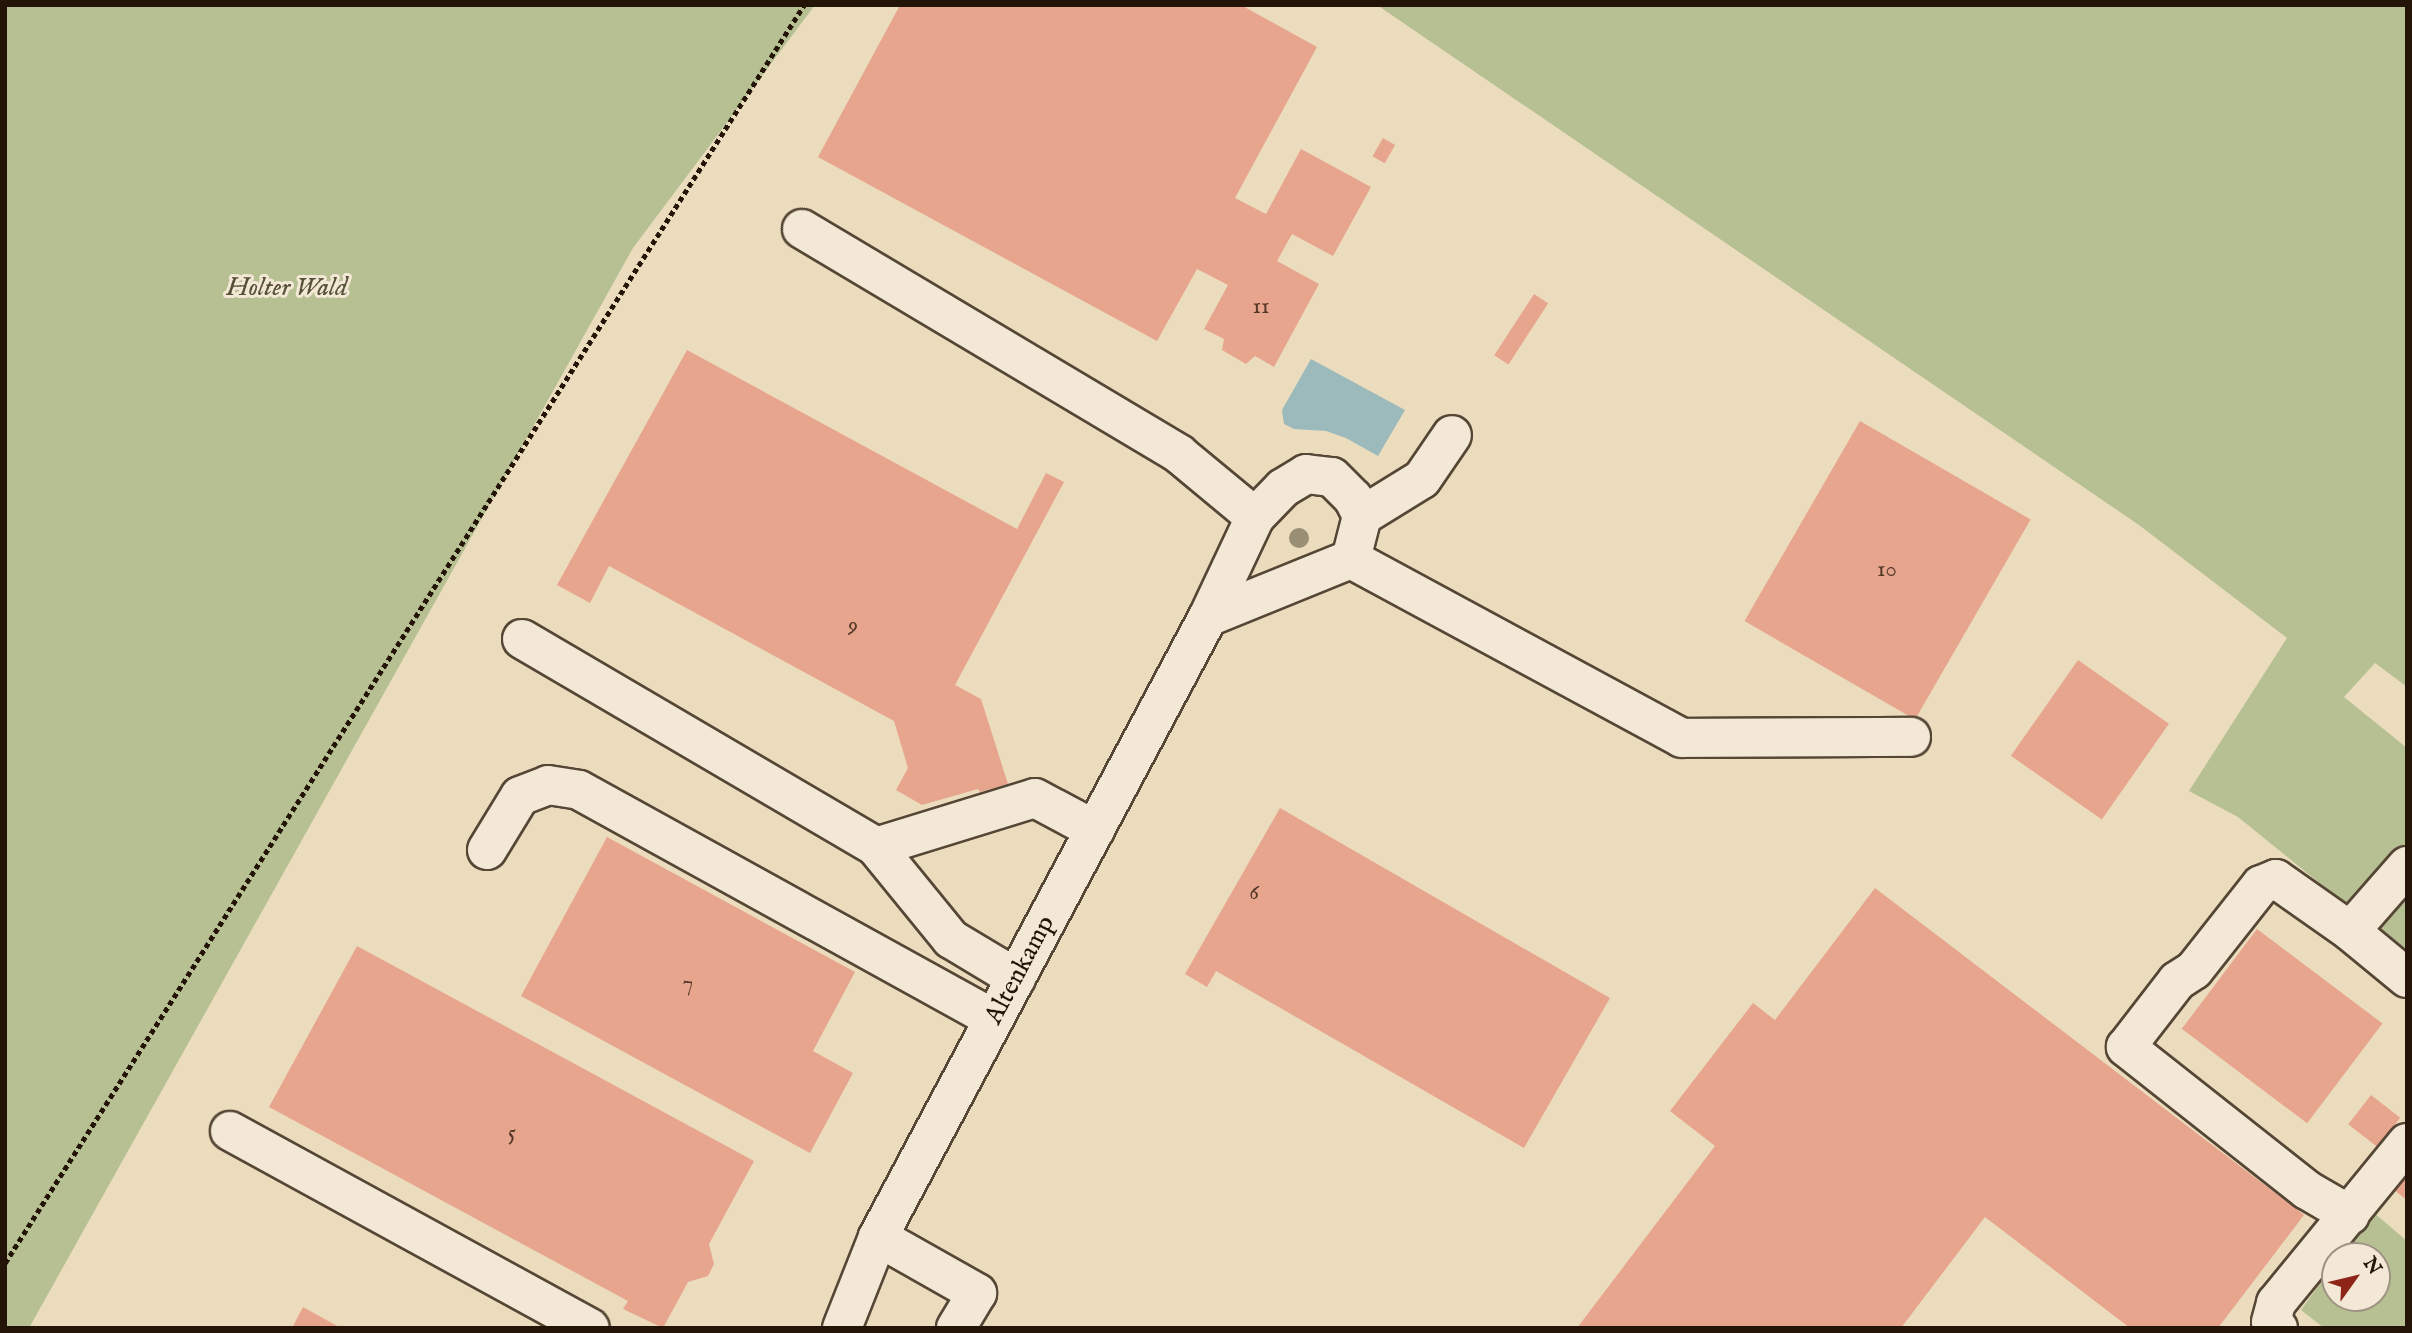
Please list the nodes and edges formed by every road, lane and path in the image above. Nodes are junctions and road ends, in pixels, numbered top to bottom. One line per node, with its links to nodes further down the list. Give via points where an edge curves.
1 (804, 5): 22 (path)
2 (802, 229): 5 (street, via 1179,454)
3 (1452, 435): 4 (street, via 1422,479)
4 (1362, 516): 5 (street, Altenkamp, via 1353,498 1332,477 1306,474 1283,488); 6 (street)
5 (1255, 517): 7 (street, Altenkamp)
6 (1351, 559): 7 (street); 9 (street, via 1682,738)
7 (1208, 617): 10 (street, Altenkamp)
8 (522, 639): 11 (street)
9 (1911, 737)
10 (1094, 830): 11 (street, via 1035,798); 15 (street, Altenkamp)
11 (876, 847): 15 (street, via 950,939)
12 (487, 850): 17 (street, via 520,796 548,785 579,790)
13 (2407, 866): 14 (street)
14 (2350, 931): 16 (street); 20 (street, via 2276,879 2261,885 2126,1047 2307,1190)
15 (1016, 978): 17 (street, Altenkamp)
16 (2407, 978)
17 (994, 1019): 21 (street, Altenkamp)
18 (230, 1131): 24 (street)
19 (2407, 1143): 20 (street)
20 (2350, 1215): 23 (street)
21 (878, 1237): 25 (street, Altenkamp); 26 (street, via 976,1293)
22 (5, 1263)
23 (2277, 1316): 27 (street, via 2254,1309)
24 (590, 1328)
25 (842, 1328)
26 (956, 1328)
27 (2239, 1328)

